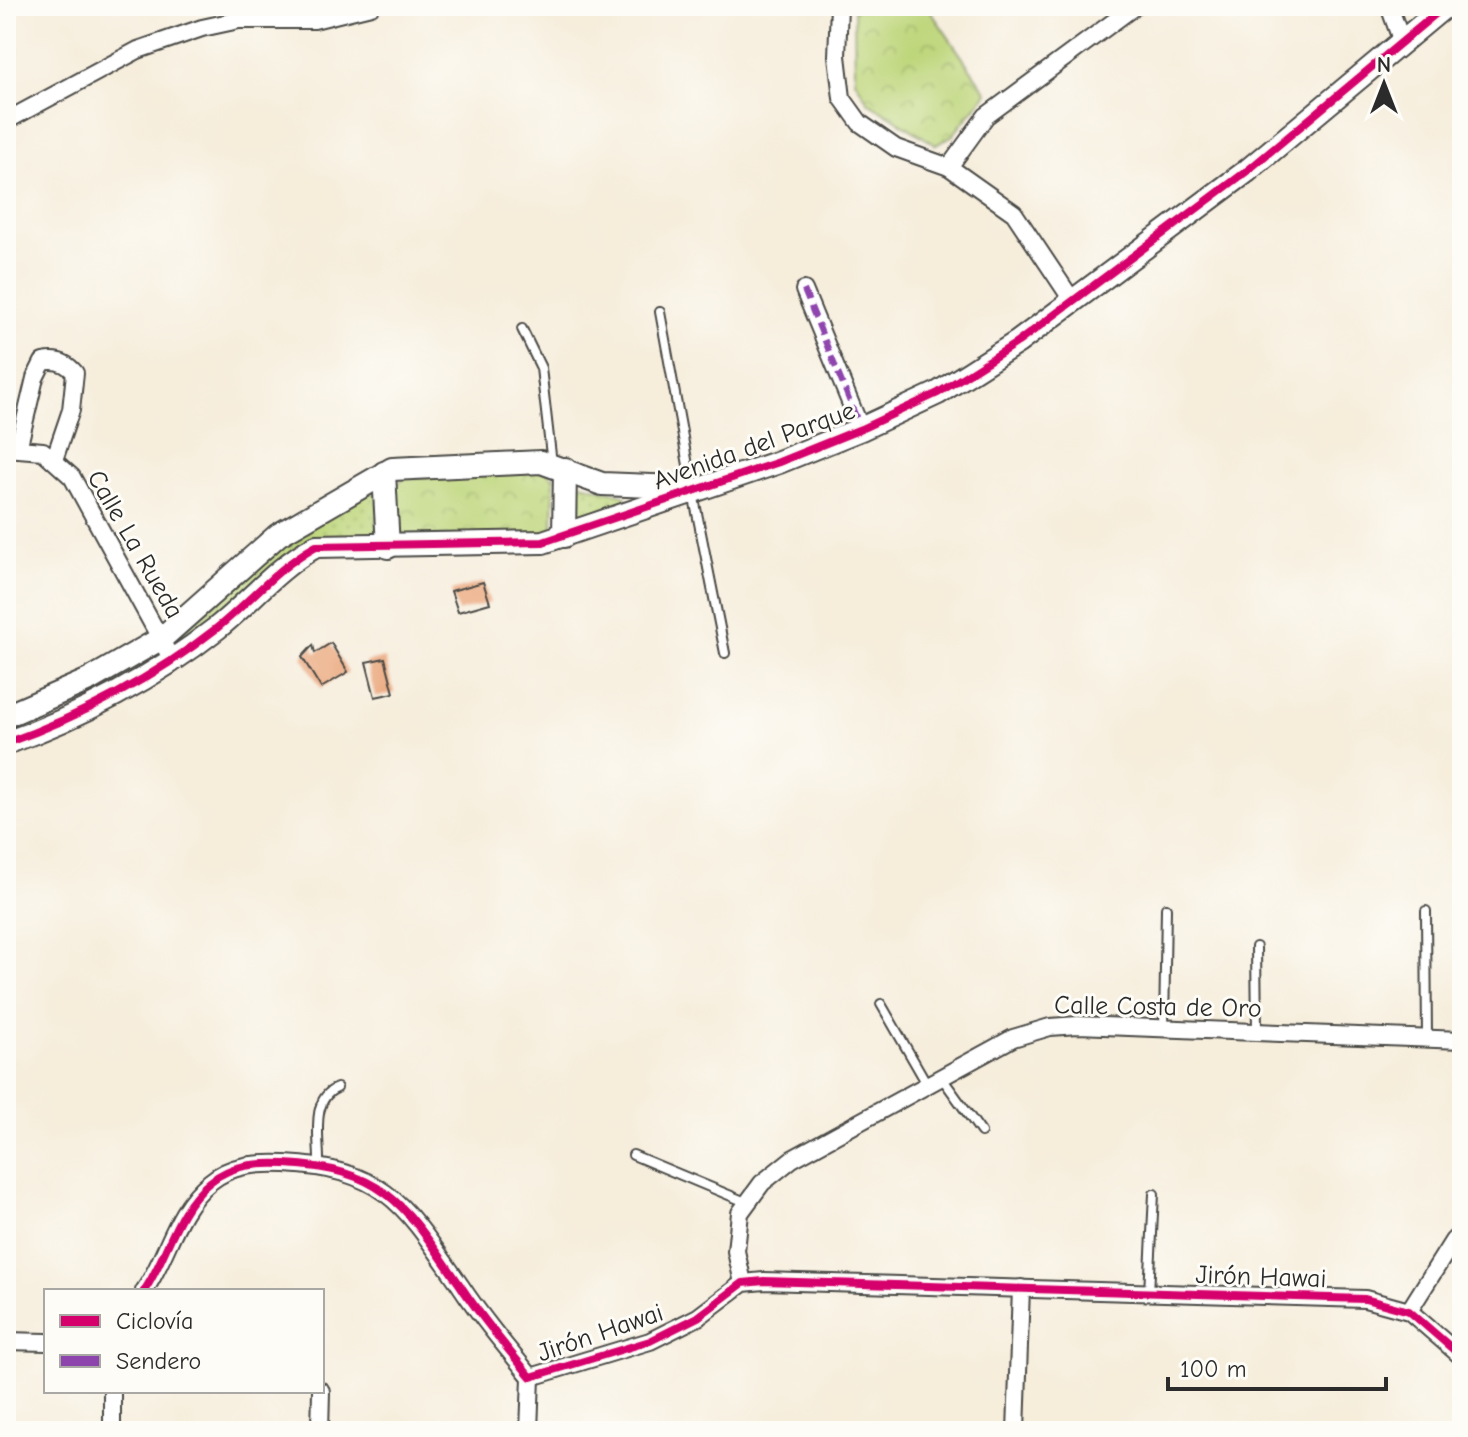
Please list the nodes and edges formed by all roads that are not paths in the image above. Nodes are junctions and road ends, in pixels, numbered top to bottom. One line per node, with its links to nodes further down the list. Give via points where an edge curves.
1 (371, 6): 7 (street, via 314,20 239,20 202,28 138,50)
2 (839, 6): 8 (street, via 842,98 860,123 896,148)
3 (1135, 6): 8 (street, via 986,116)
4 (1389, 6): 6 (street)
5 (1445, 6): 6 (street, Avenida del Parque)
6 (1402, 42): 10 (street, Avenida del Parque, via 1247,171)
7 (6, 121)
8 (949, 167): 10 (street, via 1014,213)
9 (804, 290): 13 (street)
10 (1072, 300): 13 (street, Avenida del Parque, via 938,393)
11 (660, 312): 18 (lane)
12 (522, 329): 16 (lane, via 541,368)
13 (861, 429): 18 (street, Avenida del Parque)
14 (12, 448): 15 (street, Calle La Rueda, via 43,451); 15 (street, via 35,378 43,362 51,360 75,373 71,410)
15 (54, 460): 21 (street, Calle La Rueda, via 72,477)
16 (559, 467): 17 (street, Avenida del Parque, via 541,462); 18 (street, Avenida del Parque, via 602,484); 19 (street)
17 (384, 473): 20 (street); 21 (street, Avenida del Parque, via 278,535)
18 (696, 488): 19 (street, Avenida del Parque); 22 (lane)
19 (564, 536): 20 (street, Avenida del Parque, via 543,542)
20 (388, 547): 23 (street, Avenida del Parque, via 316,546 285,563 218,627)
21 (162, 638): 23 (street, Calle La Rueda); 24 (street, Avenida del Parque, via 89,680)
22 (725, 653)
23 (172, 660): 25 (street, Avenida del Parque, via 88,708)
24 (6, 716)
25 (6, 743)
26 (1460, 846): 27 (lane)
27 (1462, 883)
28 (1166, 908): 32 (lane)
29 (1426, 911): 34 (lane)
30 (1256, 947): 33 (lane)
31 (881, 1004): 36 (lane)
32 (1164, 1028): 33 (street, Calle Costa de Oro); 36 (street, Calle Costa de Oro, via 1039,1029 994,1046)
33 (1257, 1031): 34 (street, Calle Costa de Oro)
34 (1427, 1038): 35 (street, Calle Costa de Oro)
35 (1462, 1040)
36 (934, 1081): 38 (lane); 42 (street, Calle Costa de Oro, via 792,1159 762,1183)
37 (337, 1088): 40 (lane, via 320,1107)
38 (981, 1132)
39 (633, 1155): 42 (lane)
40 (319, 1163): 46 (street, Jirón Hawai, via 248,1164 210,1181 186,1208); 52 (street, Jirón Hawai, via 372,1183 421,1226)
41 (1154, 1194): 47 (lane)
42 (748, 1203): 44 (street, Calle Costa de Oro, via 740,1213 736,1251)
43 (1462, 1232): 48 (street)
44 (743, 1283): 45 (street, Jirón Hawai); 52 (street, Jirón Hawai, via 698,1317 650,1341)
45 (1021, 1288): 47 (street, Jirón Hawai); 58 (street)
46 (145, 1289)
47 (1149, 1293): 48 (street, Jirón Hawai, via 1365,1299)
48 (1409, 1311): 51 (street)
49 (6, 1341): 50 (street)
50 (44, 1342)
51 (1462, 1357)
52 (531, 1377): 57 (street)
53 (112, 1393): 55 (street)
54 (321, 1393): 56 (street)
55 (112, 1431)
56 (320, 1431)
57 (529, 1431)
58 (1016, 1431)

